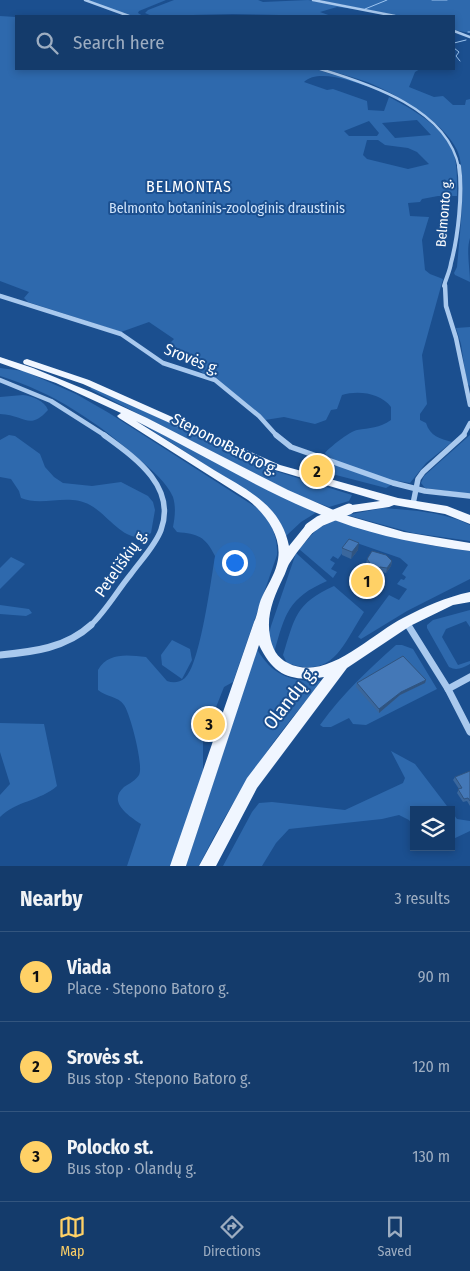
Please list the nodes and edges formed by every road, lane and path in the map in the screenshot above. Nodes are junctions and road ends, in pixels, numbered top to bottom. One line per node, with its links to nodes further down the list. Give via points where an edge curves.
1 (85, 0): 3 (street)
2 (313, 0): 4 (street)
3 (126, 15)
4 (390, 15)
5 (455, 31): 6 (street)
6 (470, 37)
7 (323, 70): 13 (street, Belmonto g., via 366,83 405,104 436,126 454,148 460,191 444,294)
8 (0, 296): 15 (street, Srovės g., via 121,334 163,363 203,375 222,385 291,447)
9 (0, 354): 17 (main road, Stepono Batoro g., via 86,382 276,467)
10 (0, 360): 12 (main road, Stepono Batoro g.)
11 (0, 380): 29 (street, Peteliškių g., via 83,419 102,432 152,475 163,502 160,534 106,608 83,633 36,652)
12 (81, 390): 22 (main road, Stepono Batoro g., via 266,484 341,518 406,537); 23 (main road, via 257,502 278,526)
13 (470, 405)
14 (470, 423): 15 (street, via 463,436 422,472)
15 (416, 488): 16 (street, Srovės g.); 18 (street)
16 (470, 496)
17 (398, 502): 18 (main road); 23 (main road, bridge, via 369,504 320,521 310,528)
18 (413, 504): 19 (main road)
19 (446, 510): 20 (main road); 21 (main road)
20 (470, 514)
21 (470, 520)
22 (470, 546)
23 (284, 561): 27 (main road)
24 (470, 590): 26 (main road)
25 (470, 597): 26 (main road)
26 (451, 601): 28 (main road, Olandų g.)
27 (264, 610): 30 (main road, via 266,648 271,658 285,670 308,675 328,672); 34 (main road)
28 (406, 622): 30 (main road, Olandų g.); 32 (street)
29 (0, 655)
30 (342, 664): 35 (main road, Olandų g., via 252,783)
31 (470, 677): 32 (street)
32 (448, 689): 33 (street)
33 (470, 732)
34 (178, 866)
35 (207, 866)

